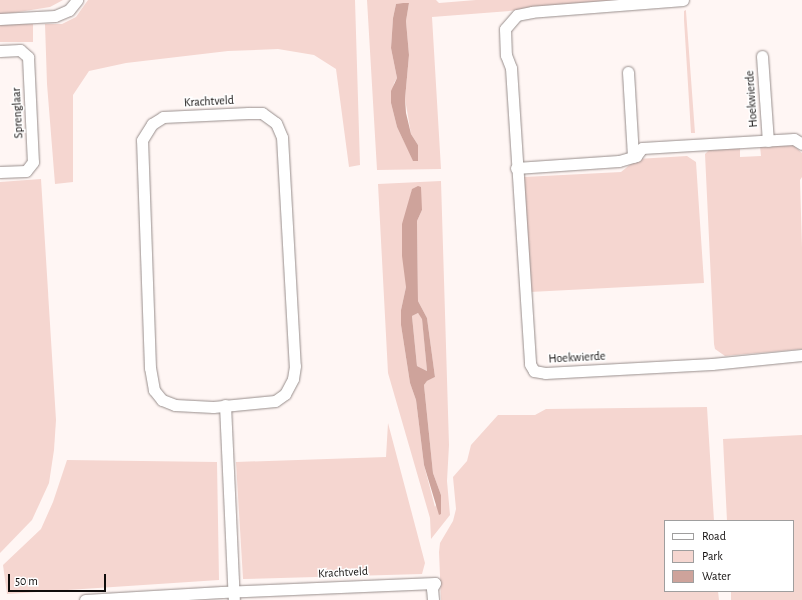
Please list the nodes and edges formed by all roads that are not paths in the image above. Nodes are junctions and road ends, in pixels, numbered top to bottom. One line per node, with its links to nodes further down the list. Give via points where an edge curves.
1 (77, 0): 3 (street, via 69,10 55,16)
2 (683, 0): 10 (street, Hoekwierde, via 517,15 506,29 506,46 511,68)
3 (0, 19)
4 (0, 51): 11 (street, Sprenglaar, via 20,50 28,56 33,162 26,171)
5 (762, 56): 7 (street, Hoekwierde)
6 (628, 72): 9 (street)
7 (768, 141): 8 (street, Hoekwierde, via 794,139); 9 (street, Hoekwierde, via 642,148)
8 (802, 144)
9 (633, 157): 10 (street, Hoekwierde, via 619,161)
10 (516, 168): 12 (street, Hoekwierde, via 527,335 530,364 534,371 545,373 712,364)
11 (0, 172)
12 (802, 355)
13 (225, 405): 13 (street, Krachtveld, via 175,405 162,400 154,390 150,368 142,140 152,124 163,117 262,113 276,123 282,137 295,366 293,379 285,394 275,401); 14 (street)
14 (234, 596): 15 (street, Krachtveld); 16 (street, Krachtveld, via 435,582 432,588)
15 (85, 600)
16 (433, 600)

